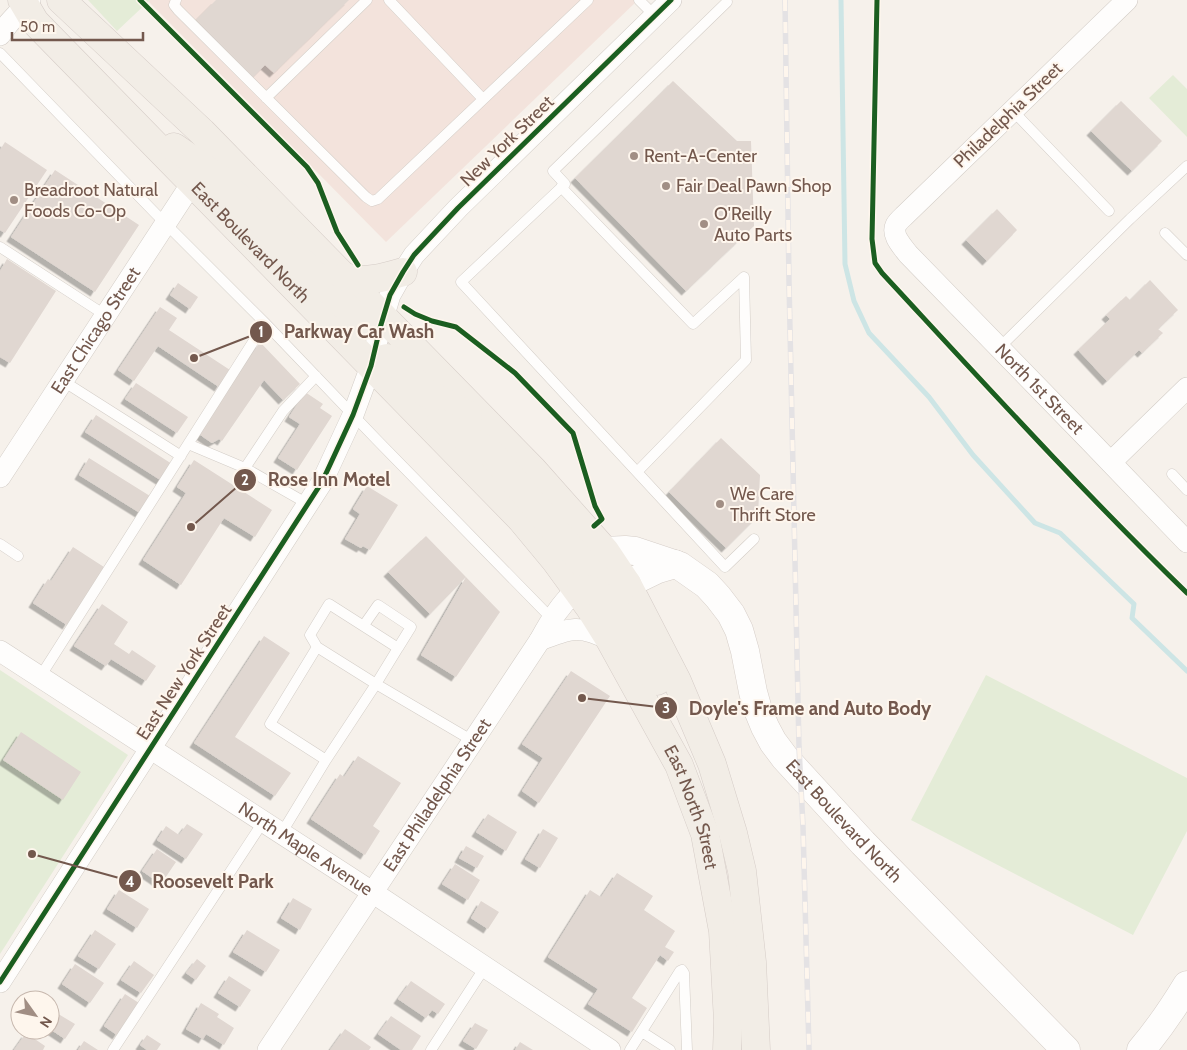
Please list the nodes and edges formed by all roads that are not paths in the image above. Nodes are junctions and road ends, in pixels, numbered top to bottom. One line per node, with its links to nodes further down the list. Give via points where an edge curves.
1 (61, 0): 15 (main road)
2 (176, 0): 14 (lane, via 174,5 178,10)
3 (367, 0): 14 (lane)
4 (389, 0): 16 (lane)
5 (588, 0): 16 (lane)
6 (640, 0): 11 (lane)
7 (671, 0): 11 (street, New York Street)
8 (1127, 0): 17 (street, Philadelphia Street)
9 (25, 2): 12 (street); 15 (main road, via 45,8 60,18 111,65); 18 (main road, East Boulevard North, via 35,22)
10 (727, 2): 21 (lane, via 553,171 565,184)
11 (655, 16): 29 (street, New York Street, via 458,208 414,255)
12 (0, 35)
13 (0, 53): 23 (lane)
14 (266, 98): 16 (lane, via 372,201 378,199)
15 (167, 99): 30 (main road)
16 (483, 99)
17 (1013, 111): 22 (lane); 24 (street, Philadelphia Street, via 905,215 896,225)
18 (126, 116): 20 (main road, East Boulevard North); 32 (main road, via 220,178 356,317 365,320)
19 (1187, 166): 34 (lane)
20 (192, 183): 23 (street, East Chicago Street); 35 (main road, East Boulevard North)
21 (561, 187): 46 (lane, via 461,282); 46 (lane, via 693,324 744,277 746,360)
22 (1109, 211)
23 (165, 223): 31 (street, East Chicago Street); 33 (lane)
24 (895, 232): 34 (street, North 1st Street, via 908,254)
25 (1165, 233): 27 (lane)
26 (3, 249): 28 (lane); 31 (lane)
27 (1187, 255)
28 (0, 260)
29 (403, 272): 30 (main road, via 374,280); 32 (street, New York Street, via 390,294)
30 (344, 277): 32 (main road)
31 (105, 314): 37 (street, East Chicago Street)
32 (383, 317): 35 (street, New York Street); 41 (main road)
33 (265, 323): 36 (lane); 42 (lane)
34 (999, 348): 44 (street, North 1st Street)
35 (371, 366): 39 (main road, East Boulevard North); 40 (street, East New York Street); 41 (main road, via 387,358 395,360 426,393)
36 (316, 376): 40 (lane); 45 (lane, via 284,411)
37 (63, 381): 43 (lane); 48 (street, East Chicago Street)
38 (1187, 388): 44 (street)
39 (412, 408): 57 (main road, via 489,451 592,574 605,584); 58 (main road, East Boulevard North, via 521,519)
40 (353, 415): 50 (street, East New York Street, via 322,482); 59 (lane)
41 (491, 427): 54 (main road)
42 (188, 444): 43 (lane); 45 (lane)
43 (181, 456): 66 (lane)
44 (1111, 462): 51 (street, North 1st Street)
45 (245, 468): 50 (lane)
46 (637, 472): 52 (lane, via 725,567)
47 (1172, 474): 49 (lane)
48 (0, 478)
49 (1187, 490)
50 (308, 504): 69 (street, East New York Street)
51 (1184, 533)
52 (754, 539)
53 (0, 544): 55 (lane)
54 (605, 551): 56 (street, East Boulevard North, via 635,551); 57 (main road)
55 (18, 556)
56 (674, 564): 57 (street); 87 (street, East Boulevard North, via 707,585 731,614 745,651 758,710 773,742 785,758 863,843)
57 (627, 584): 71 (main road, East North Street, via 676,681)
58 (577, 589): 59 (street, East Philadelphia Street); 62 (main road, East North Street); 71 (main road, via 594,592 607,599 615,609 670,702)
59 (552, 619): 61 (street, East Philadelphia Street)
60 (364, 625): 63 (lane, via 329,604 310,634); 64 (lane); 64 (lane, via 378,604 411,627)
61 (540, 640): 62 (street, via 564,630 579,629); 68 (street, East Philadelphia Street)
62 (610, 640): 85 (main road, East North Street, via 679,765 705,834 723,931)
63 (317, 647): 67 (lane); 70 (lane, via 270,724)
64 (398, 648): 67 (lane)
65 (0, 651): 66 (street, North Maple Avenue)
66 (40, 677): 69 (street, North Maple Avenue)
67 (376, 684): 68 (lane); 70 (lane)
68 (473, 741): 73 (street, East Philadelphia Street)
69 (150, 749): 72 (street, North Maple Avenue); 75 (street, East New York Street)
70 (326, 760): 72 (lane)
71 (712, 764): 86 (main road, East North Street, via 742,871 752,962)
72 (272, 828): 73 (street, North Maple Avenue); 79 (lane)
73 (372, 892): 74 (street, North Maple Avenue); 80 (street, East Philadelphia Street)
74 (485, 967): 78 (street, North Maple Avenue); 81 (lane)
75 (0, 982)
76 (1187, 985): 88 (street)
77 (642, 1032): 82 (lane); 83 (lane); 84 (lane, via 682,970)
78 (596, 1046)
79 (113, 1050)
80 (268, 1050)
81 (431, 1050)
82 (630, 1050)
83 (670, 1050)
84 (688, 1050)
85 (728, 1050)
86 (756, 1050)
87 (1066, 1050)
88 (1141, 1050)

